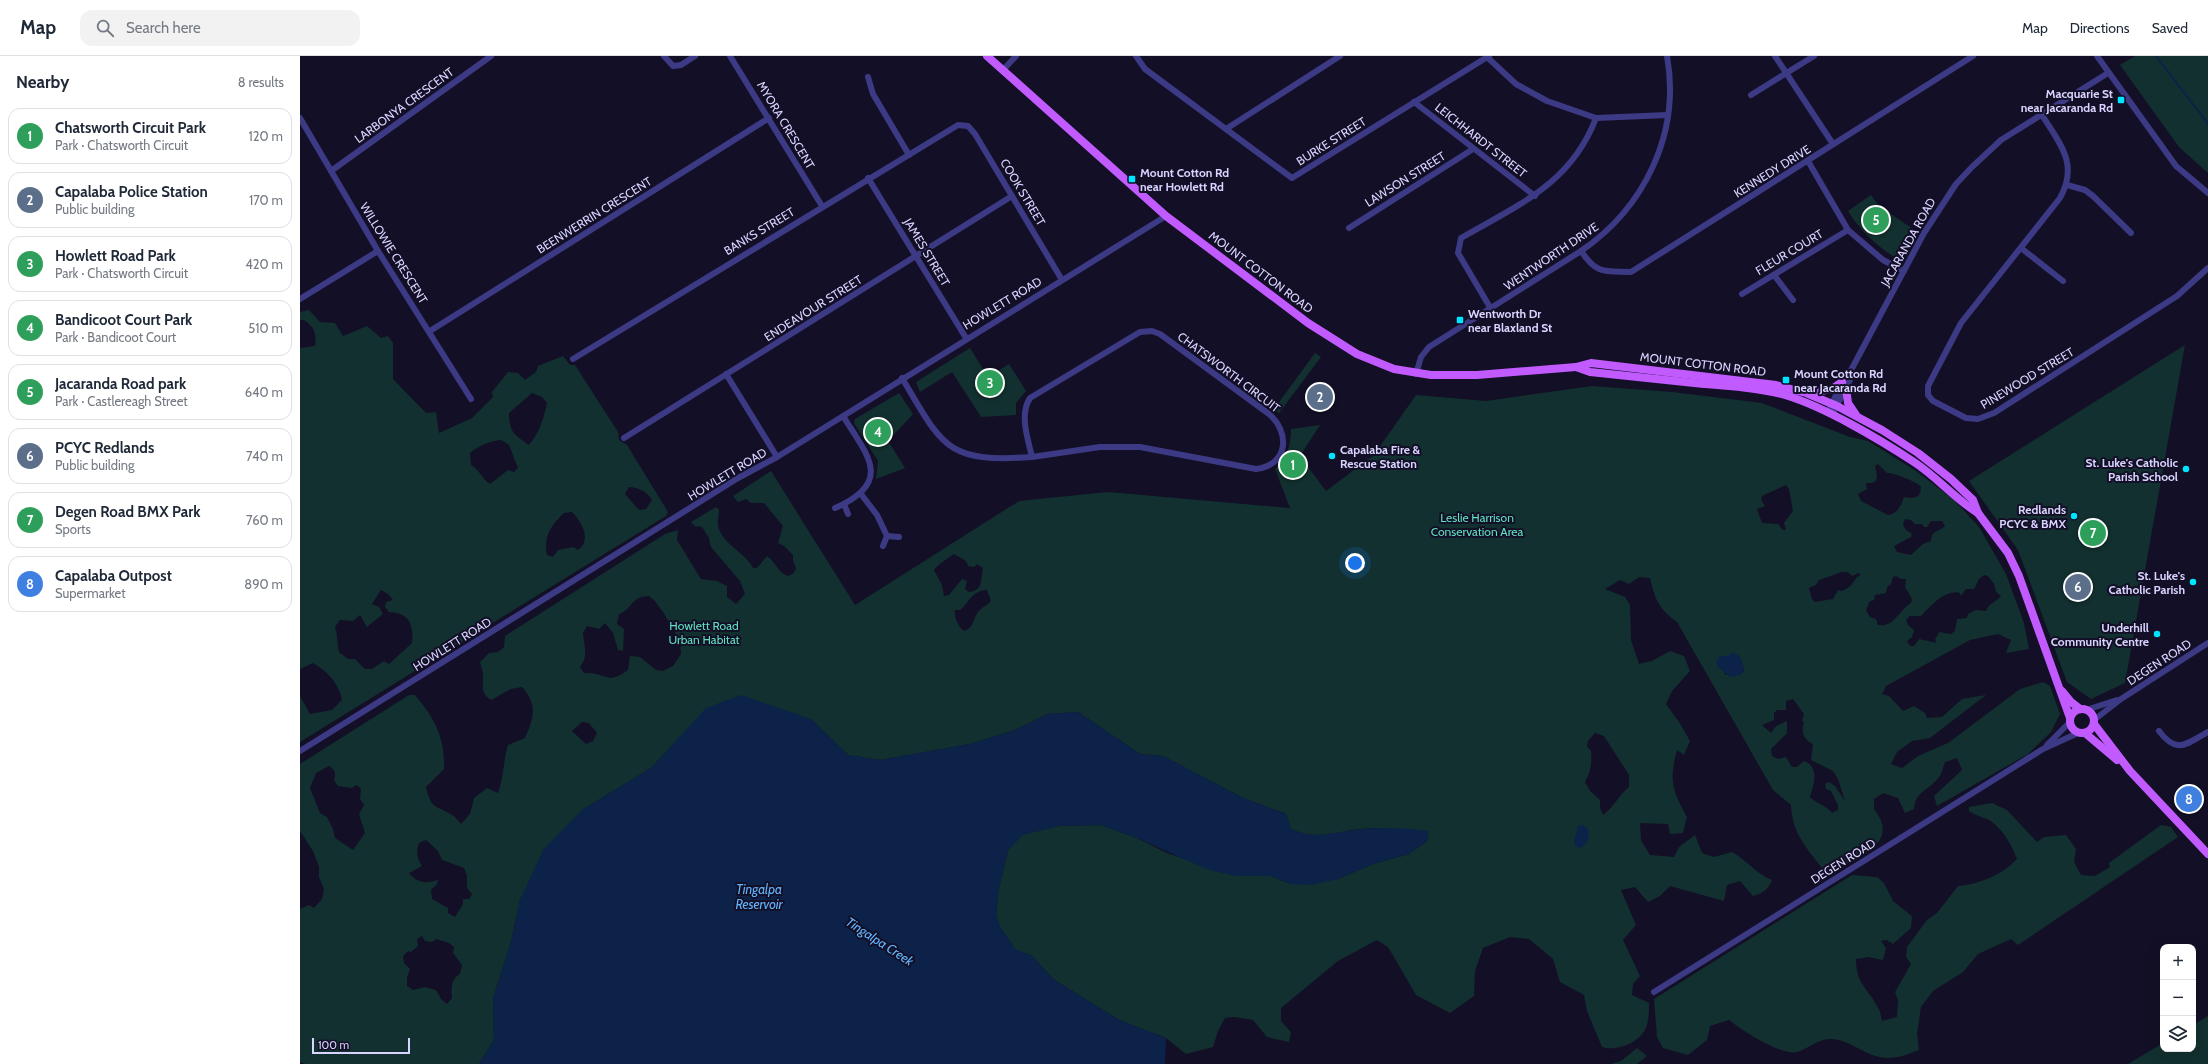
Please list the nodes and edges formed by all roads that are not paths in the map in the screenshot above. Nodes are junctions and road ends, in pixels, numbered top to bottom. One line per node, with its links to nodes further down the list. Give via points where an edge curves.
1 (491, 56): 32 (street, LARBONYA CRESCENT)
2 (664, 56): 3 (street, via 673,66 681,65)
3 (695, 56)
4 (730, 56): 24 (street, MYORA CRESCENT)
5 (987, 56): 15 (main road, MOUNT COTTON ROAD)
6 (1016, 56): 15 (street)
7 (1136, 56): 27 (street, BURKE STREET, via 1145,69)
8 (1340, 56): 27 (street)
9 (1667, 56): 21 (street, WENTWORTH DRIVE, via 1670,90)
10 (1775, 56): 17 (street)
11 (1814, 56): 17 (street)
12 (1972, 56): 28 (street, KENNEDY DRIVE)
13 (2097, 56): 16 (street)
14 (1488, 57): 20 (street, BURKE STREET); 25 (street, via 1516,84 1547,101)
15 (1003, 70): 39 (main road, MOUNT COTTON ROAD)
16 (2108, 73): 22 (street, JACARANDA ROAD); 35 (street, via 2176,166)
17 (1786, 74): 19 (street); 28 (street)
18 (868, 77): 30 (street, via 873,94)
19 (1751, 95)
20 (1414, 102): 27 (street, BURKE STREET, via 1292,178); 29 (street, LEICHHARDT STREET)
21 (1668, 115): 25 (street); 45 (street, WENTWORTH DRIVE, via 1655,166 1635,200 1611,228)
22 (2042, 115): 34 (street, PINEWOOD STREET, via 2065,152 2069,168); 48 (street, JACARANDA ROAD, via 2000,140 1956,184 1924,233)
23 (300, 118): 32 (street, WILLOWIE CRESCENT)
24 (770, 118): 38 (street, MYORA CRESCENT); 56 (street, BEENWERRIN CRESCENT)
25 (1596, 118): 37 (street, via 1588,140 1569,168)
26 (958, 125): 30 (street, BANKS STREET); 36 (street, COOK STREET, via 968,126 975,134)
27 (1226, 129)
28 (1833, 144): 31 (street, KENNEDY DRIVE)
29 (1473, 149): 37 (street, LEICHHARDT STREET); 40 (street, LAWSON STREET)
30 (909, 154): 33 (street, BANKS STREET)
31 (1808, 161): 41 (street); 45 (street, KENNEDY DRIVE, via 1631,272 1598,270)
32 (331, 171): 44 (street, WILLOWIE CRESCENT)
33 (868, 178): 38 (street, BANKS STREET); 46 (street, JAMES STREET)
34 (2067, 185): 42 (street, via 2085,190 2093,196); 43 (street, PINEWOOD STREET, via 2060,198)
35 (2208, 193)
36 (1012, 196): 46 (street, ENDEAVOUR STREET); 50 (street, COOK STREET)
37 (1535, 196): 55 (street, via 1461,238 1458,253)
38 (822, 206): 58 (street, BANKS STREET)
39 (1166, 216): 50 (street, HOWLETT ROAD); 61 (main road, MOUNT COTTON ROAD, via 1331,339 1357,354 1394,369)
40 (1349, 228)
41 (1848, 230): 48 (street, via 1883,260); 49 (street, FLEUR COURT)
42 (2131, 233)
43 (2021, 248): 47 (street, PINEWOOD STREET, via 1961,324 1928,386 1928,395 1933,401 1966,418 1978,419 1994,413 2177,296); 51 (street)
44 (378, 251): 53 (street); 56 (street, WILLOWIE CRESCENT)
45 (1581, 252): 55 (street, WENTWORTH DRIVE)
46 (917, 256): 57 (street, JAMES STREET); 60 (street, ENDEAVOUR STREET)
47 (2208, 268)
48 (1904, 272): 63 (street, JACARANDA ROAD, via 1849,374 1850,380)
49 (1774, 274): 52 (street, FLEUR COURT); 54 (street)
50 (1062, 280): 57 (street, HOWLETT ROAD)
51 (2063, 281)
52 (1742, 294)
53 (300, 299)
54 (1793, 300)
55 (1491, 309): 61 (street, WENTWORTH DRIVE, via 1429,347 1421,357)
56 (430, 331): 65 (street, WILLOWIE CRESCENT)
57 (966, 338): 62 (street, HOWLETT ROAD)
58 (573, 359)
59 (1576, 367): 61 (main road, MOUNT COTTON ROAD, via 1477,375); 64 (main road, MOUNT COTTON ROAD, via 1591,363 1761,382); 67 (main road, MOUNT COTTON ROAD, via 1590,372 1765,391 1802,401)
60 (726, 374): 70 (street, ENDEAVOUR STREET); 71 (street)
61 (1416, 374)
62 (902, 378): 68 (street, HOWLETT ROAD); 72 (street, CHATSWORTH CIRCUIT, via 937,435 949,446 961,453 979,458)
63 (1844, 386): 64 (main road); 66 (street, JACARANDA ROAD); 69 (main road, via 1848,403)
64 (1806, 393): 66 (main road, MOUNT COTTON ROAD)
65 (471, 398)
66 (1834, 405): 67 (street, JACARANDA ROAD); 69 (main road, MOUNT COTTON ROAD)
67 (1830, 414): 76 (main road, MOUNT COTTON ROAD, via 1915,463 1967,506)
68 (843, 416): 71 (street, HOWLETT ROAD); 73 (street, via 869,459 872,471 869,483)
69 (1857, 416): 76 (main road, MOUNT COTTON ROAD, via 1903,443 1934,466 1973,500)
70 (624, 438)
71 (777, 457): 91 (street, HOWLETT ROAD, via 738,478)
72 (1032, 458): 72 (street, CHATSWORTH CIRCUIT, via 1024,413 1030,398 1140,332 1152,330 1268,414 1280,426 1284,444 1281,456 1273,464 1256,469 1140,447 1100,447)
73 (861, 494): 74 (street); 78 (street, via 877,515)
74 (844, 504): 75 (street); 77 (street)
75 (835, 508)
76 (1978, 512): 82 (main road, MOUNT COTTON ROAD, via 2008,553 2019,576)
77 (848, 514)
78 (887, 536): 79 (street); 80 (street)
79 (899, 537)
80 (883, 546)
81 (2208, 643): 83 (street, DEGEN ROAD)
82 (2059, 688): 84 (main road, MOUNT COTTON ROAD, via 2071,702); 85 (main road, MOUNT COTTON ROAD)
83 (2121, 699): 84 (street, DEGEN ROAD); 86 (street, DEGEN ROAD)
84 (2083, 710): 85 (main road, via 2074,712); 86 (main road, via 2092,714)
85 (2070, 720): 89 (main road, via 2072,729); 90 (street, DEGEN ROAD)
86 (2094, 722): 89 (main road, via 2090,730); 92 (main road)
87 (2159, 731): 88 (street, via 2166,740 2178,746 2184,746)
88 (2208, 732)
89 (2081, 733): 90 (street, DEGEN ROAD); 92 (main road)
90 (2044, 749): 94 (street, DEGEN ROAD)
91 (300, 751)
92 (2130, 771): 93 (main road)
93 (2208, 854)
94 (1654, 992)

